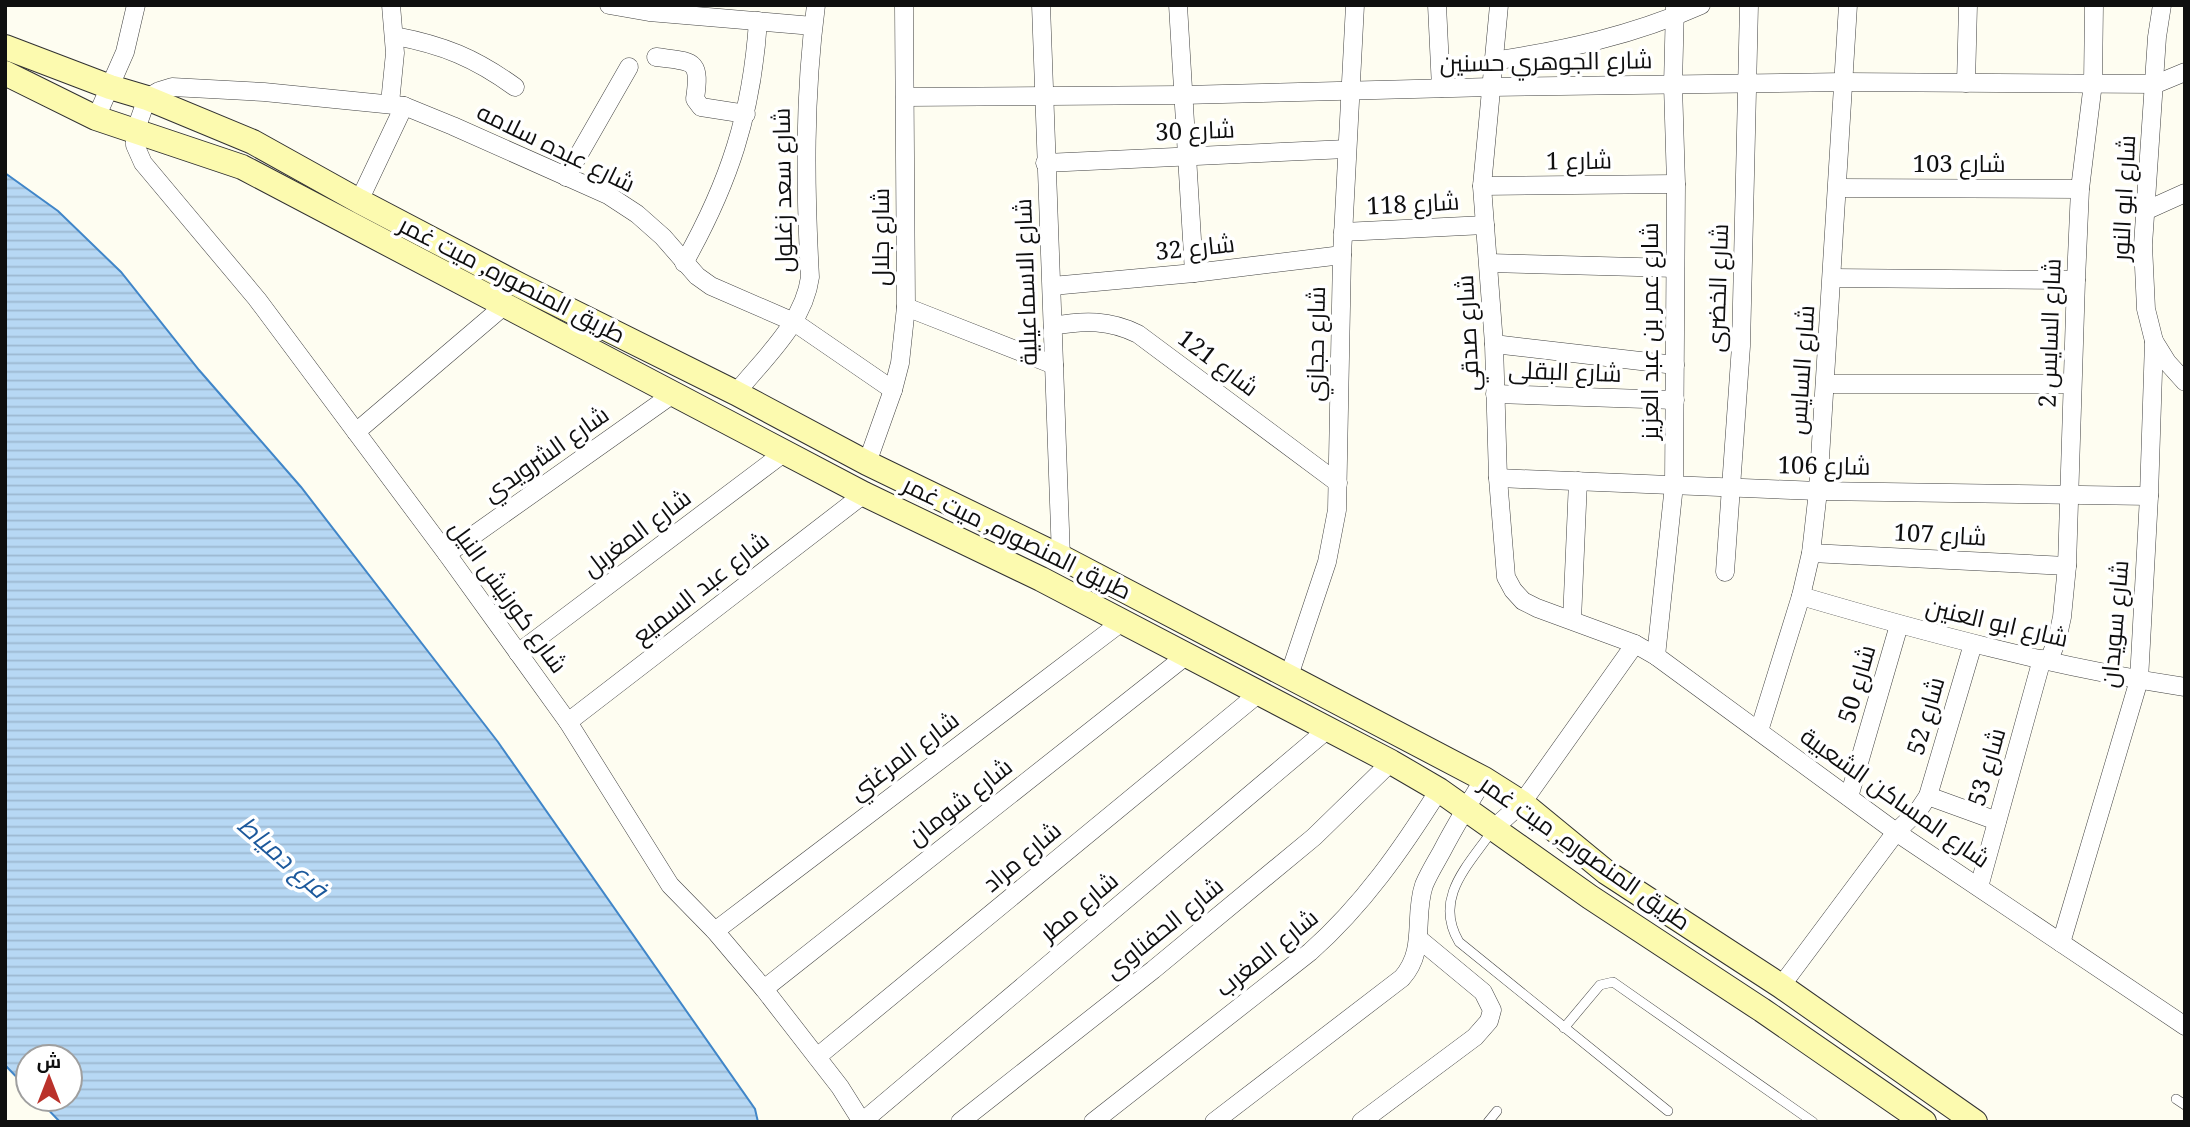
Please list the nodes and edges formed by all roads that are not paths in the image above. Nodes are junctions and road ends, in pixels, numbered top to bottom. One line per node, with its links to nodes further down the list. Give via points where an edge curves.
1 (136, 5): 33 (street, via 125,52)
2 (391, 5): 20 (street)
3 (609, 5): 18 (street)
4 (816, 5): 19 (street, شارع سعد زغلول)
5 (904, 5): 40 (street, شارع جلال)
6 (1041, 5): 39 (street, شارع الاسماعيلية)
7 (1178, 5): 38 (street)
8 (1355, 5): 37 (street, شارع حجازي)
9 (1437, 5): 36 (street)
10 (1499, 5): 23 (street, شارع صدقي)
11 (1701, 5): 17 (street)
12 (1749, 5): 30 (street, شارع الخضرى)
13 (1848, 5): 27 (street, شارع السايس)
14 (1968, 5): 28 (street)
15 (2094, 5): 29 (street, شارع السايس 2)
16 (2162, 5): 31 (street, شارع ابو النور)
17 (1675, 11): 23 (street, via 1632,32); 32 (street, شارع عمر بن عبد العزيز)
18 (758, 21): 19 (street); 43 (street)
19 (813, 26): 69 (street, شارع سعد زغلول, via 805,153 810,277)
20 (395, 36): 35 (street, via 458,53); 42 (street)
21 (5, 47): 33 (main road, طريق المنصوره, ميت غمر)
22 (656, 57): 43 (street, via 687,61 695,67 698,105)
23 (1493, 61): 34 (street, شارع صدقي)
24 (629, 67): 49 (street)
25 (2185, 72): 31 (street, شارع الجوهري حسنين)
26 (5, 74): 44 (main road, طريق المنصوره, ميت غمر)
27 (1844, 82): 28 (street, شارع الجوهري حسنين); 30 (street, شارع الجوهري حسنين); 52 (street, شارع السايس)
28 (1966, 82): 29 (street, شارع الجوهري حسنين)
29 (2093, 83): 31 (street, شارع الجوهري حسنين); 53 (street, شارع السايس 2)
30 (1749, 84): 32 (street, شارع الجوهري حسنين); 90 (street, شارع الخضرى)
31 (2155, 84): 56 (street, شارع ابو النور)
32 (1673, 85): 34 (street, شارع الجوهري حسنين); 50 (street, شارع عمر بن عبد العزيز)
33 (110, 87): 41 (main road, طريق المنصوره, ميت غمر); 44 (street)
34 (1491, 87): 36 (street, شارع الجوهري حسنين); 51 (street, شارع صدقي)
35 (515, 88)
36 (1441, 88): 37 (street, شارع الجوهري حسنين)
37 (1351, 91): 38 (street, شارع الجوهري حسنين); 46 (street, شارع حجازي)
38 (1183, 95): 39 (street, شارع الجوهري حسنين); 47 (street)
39 (1043, 96): 40 (street, شارع الجوهري حسنين); 48 (street, شارع الاسماعيلية)
40 (905, 97): 68 (street, شارع جلال)
41 (147, 98): 42 (street, شارع عبده سلامه, via 186,86); 45 (street); 55 (main road, طريق المنصوره, ميت غمر, via 253,142)
42 (397, 105): 49 (street, شارع عبده سلامه); 55 (street)
43 (746, 114): 60 (street, via 721,191)
44 (96, 118): 45 (main road, طريق المنصوره, ميت غمر)
45 (135, 132): 67 (main road, طريق المنصوره, ميت غمر, via 242,167); 83 (street, شارع كورنيش النيل, via 143,163 257,299)
46 (1347, 149): 47 (street, شارع 30); 58 (street, شارع حجازي)
47 (1186, 156): 48 (street, شارع 30); 63 (street)
48 (1045, 163): 66 (street, شارع الاسماعيلية)
49 (566, 177): 60 (street, شارع عبده سلامه, via 637,214)
50 (1676, 184): 51 (street, شارع 1); 62 (street, شارع عمر بن عبد العزيز)
51 (1482, 187): 57 (street, شارع صدقي)
52 (1838, 188): 53 (street, شارع 103); 64 (street, شارع السايس)
53 (2080, 189): 65 (street, شارع السايس 2)
54 (2185, 193): 56 (street)
55 (359, 201): 79 (main road, طريق المنصوره, ميت غمر)
56 (2145, 211): 71 (street, شارع ابو النور, via 2146,309)
57 (1485, 225): 58 (street, شارع 118); 61 (street, شارع صدقي)
58 (1343, 232): 59 (street, شارع حجازي)
59 (1342, 255): 63 (street, شارع 32); 88 (street, شارع حجازي)
60 (684, 263): 69 (street, شارع عبده سلامه, via 711,286)
61 (1489, 263): 62 (street); 72 (street, شارع صدقي)
62 (1675, 268): 74 (street, شارع عمر بن عبد العزيز)
63 (1194, 273): 66 (street, شارع 32)
64 (1832, 278): 65 (street); 76 (street, شارع السايس)
65 (2076, 281): 77 (street, شارع السايس 2)
66 (1052, 286): 70 (street, شارع الاسماعيلية)
67 (505, 305): 80 (main road, طريق المنصوره, ميت غمر); 83 (street)
68 (906, 307): 73 (street); 78 (street, شارع جلال)
69 (794, 322): 78 (street, شارع عبده سلامه); 79 (street, شارع سعد زغلول)
70 (1053, 326): 73 (street, شارع الاسماعيلية); 88 (street, شارع 121, via 1106,322 1138,334)
71 (2154, 341): 75 (street, شارع ابو النور); 94 (street, شارع سويدان)
72 (1494, 344): 74 (street); 81 (street, شارع صدقي)
73 (1054, 365): 97 (street, شارع الاسماعيلية)
74 (1675, 365): 82 (street, شارع عمر بن عبد العزيز)
75 (2185, 382)
76 (1825, 384): 77 (street); 91 (street, شارع السايس)
77 (2072, 384): 93 (street, شارع السايس 2)
78 (894, 390): 85 (street, شارع جلال)
79 (736, 393): 85 (main road, طريق المنصوره, ميت غمر)
80 (673, 394): 84 (main road, طريق المنصوره, ميت غمر); 96 (street, شارع الشرويدي)
81 (1495, 394): 82 (street, شارع البقلى); 86 (street, شارع صدقي)
82 (1675, 400): 89 (street, شارع عمر بن عبد العزيز)
83 (356, 432): 96 (street, شارع كورنيش النيل)
84 (785, 452): 92 (main road, طريق المنصوره, ميت غمر); 106 (street, شارع المغربل)
85 (867, 463): 97 (main road, طريق المنصوره, ميت غمر)
86 (1498, 478): 87 (street, شارع 106); 101 (street, شارع صدقي, via 1504,562 1513,590 1523,601)
87 (1578, 481): 89 (street, شارع 106); 101 (street)
88 (1338, 483): 110 (street, شارع حجازي, via 1327,562)
89 (1674, 485): 90 (street, شارع 106); 108 (street, شارع عمر بن عبد العزيز)
90 (1732, 488): 91 (street, شارع 106); 99 (street, شارع الخضرى)
91 (1818, 491): 93 (street, شارع 106); 95 (street, شارع السايس)
92 (864, 494): 102 (main road, طريق المنصوره, ميت غمر); 114 (street, شارع عبد السميع)
93 (2069, 494): 94 (street, شارع 106); 98 (street, شارع السايس 2)
94 (2149, 496): 111 (street, شارع سويدان)
95 (1811, 553): 98 (street, شارع 107); 100 (street, شارع السايس)
96 (447, 554): 106 (street, شارع كورنيش النيل)
97 (1060, 557): 110 (main road, طريق المنصوره, ميت غمر)
98 (2067, 566): 109 (street, شارع السايس 2, via 2057,640)
99 (1725, 572)
100 (1801, 596): 103 (street, شارع ابو العنين); 116 (street, شارع السايس)
101 (1572, 620): 104 (street, شارع المساكن الشعبية)
102 (1123, 621): 107 (main road, طريق المنصوره, ميت غمر); 128 (street, شارع المرغني)
103 (1899, 625): 105 (street, شارع ابو العنين); 121 (street, شارع 50)
104 (1635, 644): 108 (street, شارع المساكن الشعبية); 122 (street)
105 (1973, 644): 109 (street, شارع ابو العنين); 120 (street, شارع 52)
106 (518, 653): 114 (street, شارع كورنيش النيل)
107 (1187, 655): 113 (main road, طريق المنصوره, ميت غمر); 132 (street, شارع شومان)
108 (1656, 656): 116 (street, شارع المساكن الشعبية)
109 (2045, 660): 111 (street, شارع ابو العنين); 124 (street, شارع 53)
110 (1289, 676): 118 (main road, طريق المنصوره, ميت غمر)
111 (2139, 680): 112 (street, شارع ابو العنين); 130 (street, شارع سويدان)
112 (2185, 687)
113 (1258, 694): 115 (main road, طريق المنصوره, ميت غمر); 135 (street, شارع مراد)
114 (568, 722): 128 (street, شارع كورنيش النيل, via 670,885)
115 (1328, 729): 117 (main road, طريق المنصوره, ميت غمر); 140 (street, شارع مطر)
116 (1759, 731): 121 (street, شارع المساكن الشعبية)
117 (1391, 762): 119 (main road, طريق المنصوره, ميت غمر); 141 (street, شارع الحفناوى, via 1314,837)
118 (1484, 779): 122 (main road, طريق المنصوره, ميت غمر); 123 (street)
119 (1439, 790): 123 (main road, طريق المنصوره, ميت غمر); 142 (street, شارع المغرب, via 1376,883 1340,925)
120 (1928, 796): 124 (street); 126 (street, شارع 52)
121 (1849, 797): 126 (street, شارع المساكن الشعبية)
122 (1522, 803): 125 (street); 131 (main road, طريق المنصوره, ميت غمر, via 1606,872)
123 (1465, 808): 125 (main road, طريق المنصوره, ميت غمر); 129 (street, via 1425,883)
124 (1997, 821): 127 (street, شارع 53)
125 (1494, 828): 134 (lane, via 1451,896 1453,931 1468,950); 147 (main road, طريق المنصوره, ميت غمر)
126 (1896, 832): 127 (street, شارع المساكن الشعبية); 131 (street, شارع 52)
127 (1979, 887): 130 (street, شارع المساكن الشعبية)
128 (715, 931): 132 (street, شارع كورنيش النيل)
129 (1419, 939): 143 (street, via 1412,968 1402,978); 144 (street, via 1483,992 1492,1010 1489,1021 1475,1037)
130 (2061, 943): 133 (street, شارع المساكن الشعبية)
131 (1781, 986): 148 (main road, طريق المنصوره, ميت غمر)
132 (764, 989): 135 (street, شارع كورنيش النيل)
133 (2185, 1026)
134 (1563, 1028): 139 (lane); 146 (lane, via 1600,985 1613,982)
135 (817, 1058): 140 (street, شارع كورنيش النيل)
136 (2176, 1098): 137 (lane)
137 (2185, 1105)
138 (1497, 1111): 145 (lane)
139 (1668, 1111)
140 (862, 1122)
141 (960, 1122)
142 (1093, 1122)
143 (1214, 1122)
144 (1361, 1122)
145 (1488, 1122)
146 (1813, 1122)
147 (1924, 1122)
148 (1975, 1122)

